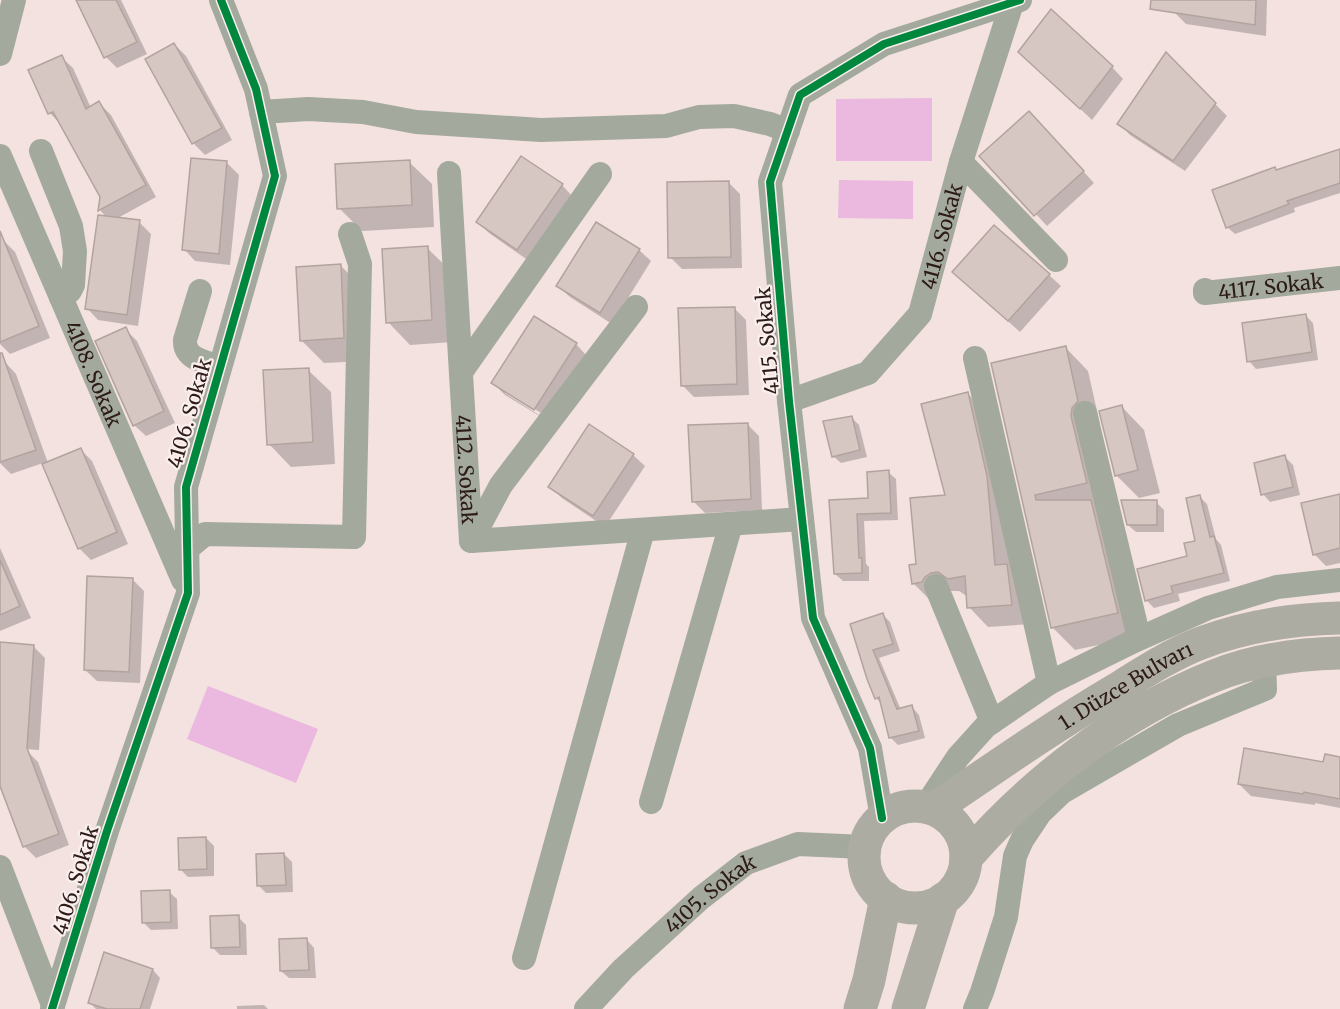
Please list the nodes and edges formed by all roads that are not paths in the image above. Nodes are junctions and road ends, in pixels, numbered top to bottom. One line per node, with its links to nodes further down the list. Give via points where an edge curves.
1 (14, 0): 4 (street)
2 (221, 0): 5 (street, 4106. Sokak, via 256,89)
3 (1014, 1): 6 (street, 4115. Sokak, via 884,44 800,95); 9 (street, 4116. Sokak)
4 (0, 54)
5 (261, 112): 6 (street, via 352,111 416,122 541,130 666,126 699,117 734,116); 20 (street, 4106. Sokak, via 275,176)
6 (788, 131): 22 (street, 4115. Sokak, via 770,182)
7 (41, 151): 17 (street, via 74,238 73,285)
8 (0, 156): 17 (street, 4108. Sokak)
9 (961, 162): 13 (street); 22 (street, 4116. Sokak, via 920,314 868,373)
10 (450, 173): 21 (street, 4112. Sokak)
11 (600, 174): 21 (street)
12 (350, 234): 28 (street, via 360,264 354,537 205,534)
13 (1056, 260)
14 (1340, 278): 15 (street, 4117. Sokak, via 1204,293)
15 (1205, 290)
16 (200, 291): 20 (street, via 185,348 192,357)
17 (61, 297): 31 (street, 4108. Sokak)
18 (636, 307): 27 (street, via 501,485)
19 (975, 358): 36 (street)
20 (219, 367): 28 (street, 4106. Sokak, via 186,487)
21 (461, 372): 27 (street, 4112. Sokak)
22 (789, 401): 24 (street, 4115. Sokak)
23 (1085, 413): 33 (street)
24 (802, 519): 25 (street, 4112. Sokak); 40 (street, 4115. Sokak, via 813,618 870,748)
25 (731, 524): 26 (street, 4112. Sokak); 38 (street)
26 (643, 530): 27 (street, 4112. Sokak); 46 (street)
27 (471, 541)
28 (187, 549): 31 (street, 4106. Sokak)
29 (1340, 580): 33 (street, via 1277,587 1208,608)
30 (936, 586): 37 (street)
31 (188, 593): 47 (street, 4106. Sokak)
32 (1340, 618): 39 (main road, 1. Düzce Bulvarı, via 1297,619 1248,628 1200,643 1161,662)
33 (1139, 638): 36 (street)
34 (1340, 653): 35 (main road, 1. Düzce Bulvarı)
35 (1264, 662): 42 (main road, 1. Düzce Bulvarı, via 1216,675 1113,730 1059,768); 51 (street, via 1265,689 1178,725 1062,792 1040,813 1015,856 1006,917)
36 (1049, 683): 37 (street)
37 (992, 722): 39 (street, via 958,757)
38 (651, 802)
39 (927, 807): 40 (main road, via 906,806); 42 (main road, via 946,816 957,828)
40 (882, 818): 41 (main road, via 870,831)
41 (864, 847): 44 (main road, via 864,864 870,880); 48 (street, 4105. Sokak, via 798,844 746,863 623,969)
42 (966, 858): 45 (main road, via 956,888)
43 (0, 867): 47 (street)
44 (886, 898): 45 (main road, via 910,908); 49 (main road)
45 (943, 899): 50 (main road)
46 (524, 958)
47 (52, 1007)
48 (586, 1009)
49 (860, 1009)
50 (908, 1009)
51 (975, 1009)

